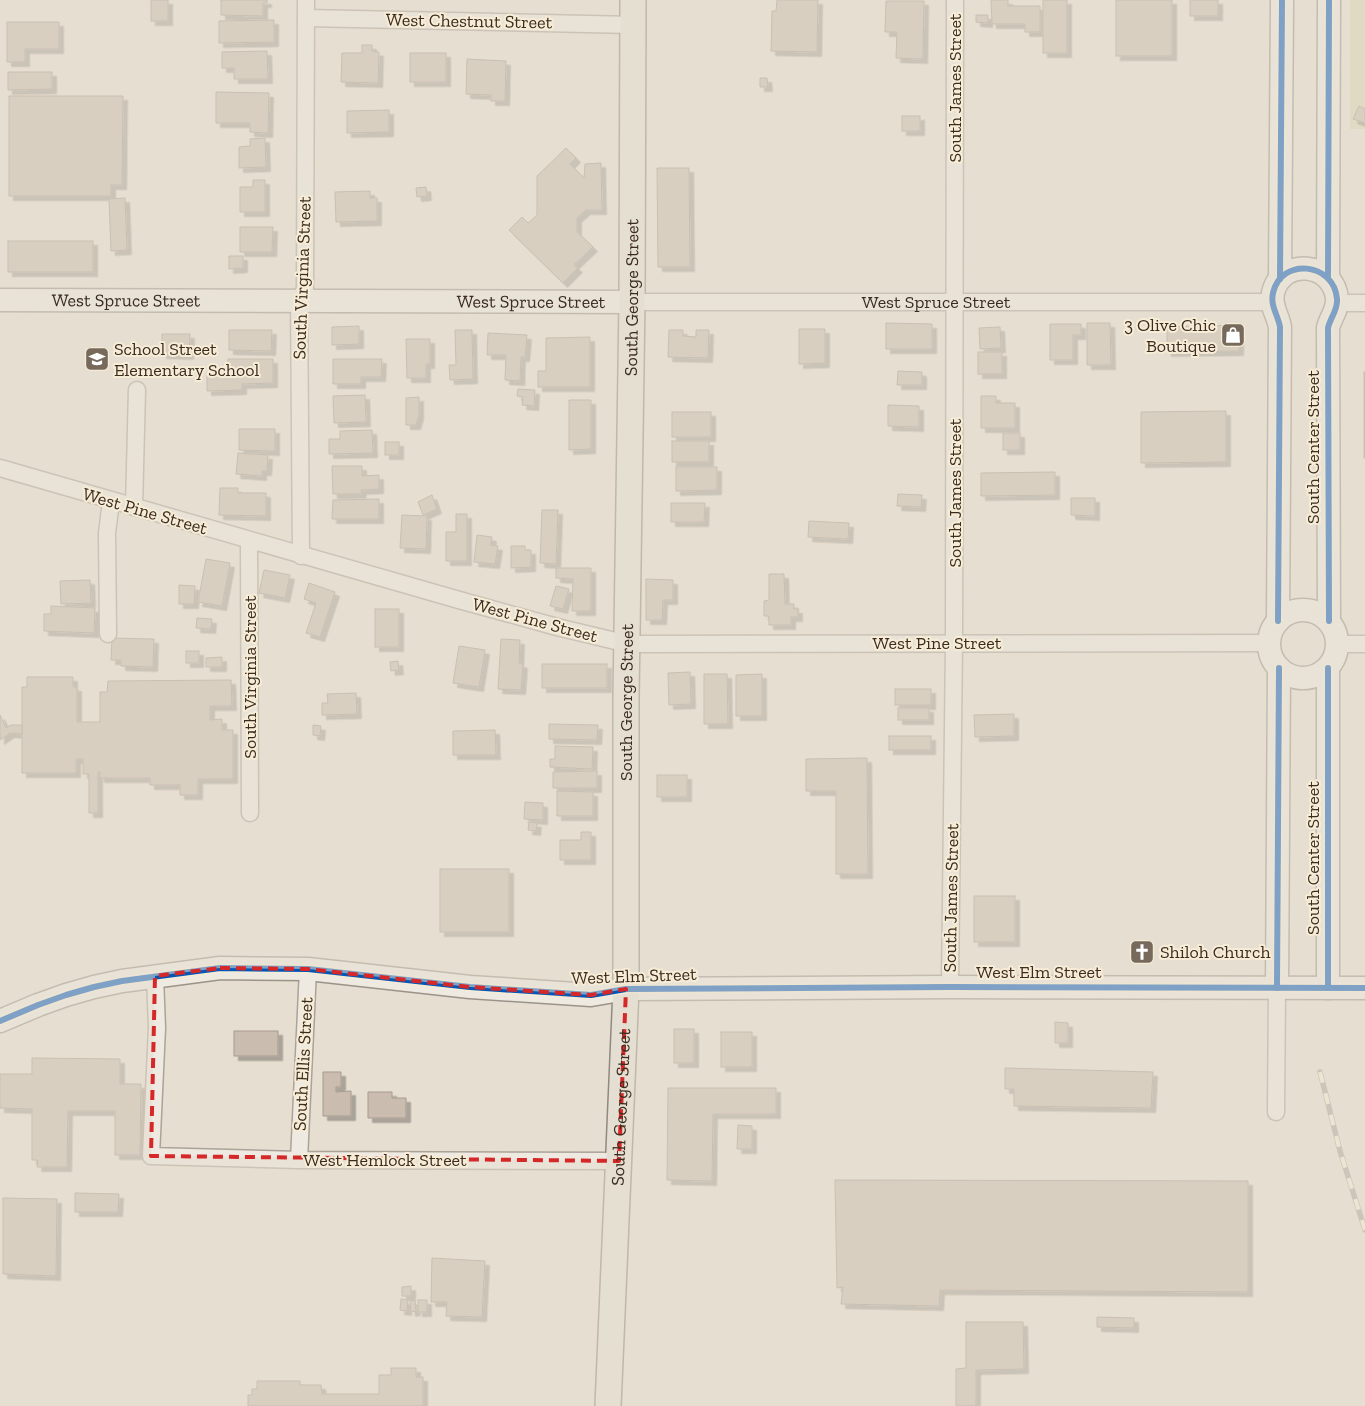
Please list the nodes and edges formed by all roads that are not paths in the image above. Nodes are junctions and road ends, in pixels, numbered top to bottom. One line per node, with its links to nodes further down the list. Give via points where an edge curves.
1 (306, 0): 6 (street, South Virginia Street)
2 (633, 0): 7 (main road, South George Street)
3 (955, 0): 12 (street, South James Street)
4 (1282, 0): 9 (street)
5 (1329, 0): 8 (street)
6 (306, 18): 7 (street, West Chestnut Street); 11 (street, South Virginia Street, via 305,289)
7 (633, 25): 13 (main road, South George Street)
8 (1328, 278): 9 (street, via 1312,268 1301,268 1291,270); 15 (street, via 1335,289)
9 (1280, 279): 14 (street, via 1272,294)
10 (0, 300): 11 (street, West Spruce Street)
11 (299, 300): 13 (street, West Spruce Street); 22 (street, South Virginia Street)
12 (955, 301): 13 (street, West Spruce Street); 14 (street, West Spruce Street); 26 (street, South James Street)
13 (632, 302): 28 (main road, South George Street)
14 (1272, 302): 23 (street, South Center Street, via 1280,327)
15 (1337, 303): 16 (street); 24 (street, South Center Street, via 1328,328)
16 (1365, 303)
17 (137, 390): 20 (street)
18 (0, 468): 19 (street, West Pine Street)
19 (111, 501): 20 (street, West Pine Street); 25 (street)
20 (134, 508): 21 (street, West Pine Street)
21 (249, 541): 22 (street, West Pine Street); 33 (street, South Virginia Street)
22 (301, 556): 28 (street, West Pine Street)
23 (1278, 621): 24 (street, via 1294,611 1303,610 1313,611); 27 (street, South Center Street)
24 (1329, 621): 29 (street, South Center Street)
25 (108, 634)
26 (954, 643): 27 (street, West Pine Street); 28 (street, West Pine Street); 36 (street, South James Street)
27 (1269, 643): 31 (street, South Center Street, via 1273,661)
28 (628, 644): 40 (main road, South George Street)
29 (1338, 644): 30 (street); 32 (street, South Center Street, via 1336,656)
30 (1365, 644)
31 (1279, 668): 32 (street, via 1294,678 1304,679); 37 (street, South Center Street)
32 (1328, 668): 38 (street, South Center Street)
33 (250, 813)
34 (308, 969): 35 (street, West Elm Street, via 220,968); 40 (street, West Elm Street, via 470,987 591,995); 43 (street, South Ellis Street)
35 (155, 976): 41 (street, West Elm Street, via 66,995); 43 (street, West Hemlock Street, via 151,1156)
36 (950, 987): 37 (street, West Elm Street); 40 (street, West Elm Street)
37 (1277, 988): 38 (street, West Elm Street); 42 (street, South Center Street)
38 (1328, 988): 39 (street, West Elm Street)
39 (1365, 988)
40 (626, 989): 44 (main road, South George Street)
41 (0, 1021)
42 (1276, 1112)
43 (299, 1160): 44 (street, West Hemlock Street)
44 (619, 1162): 45 (main road, South George Street)
45 (608, 1406)

